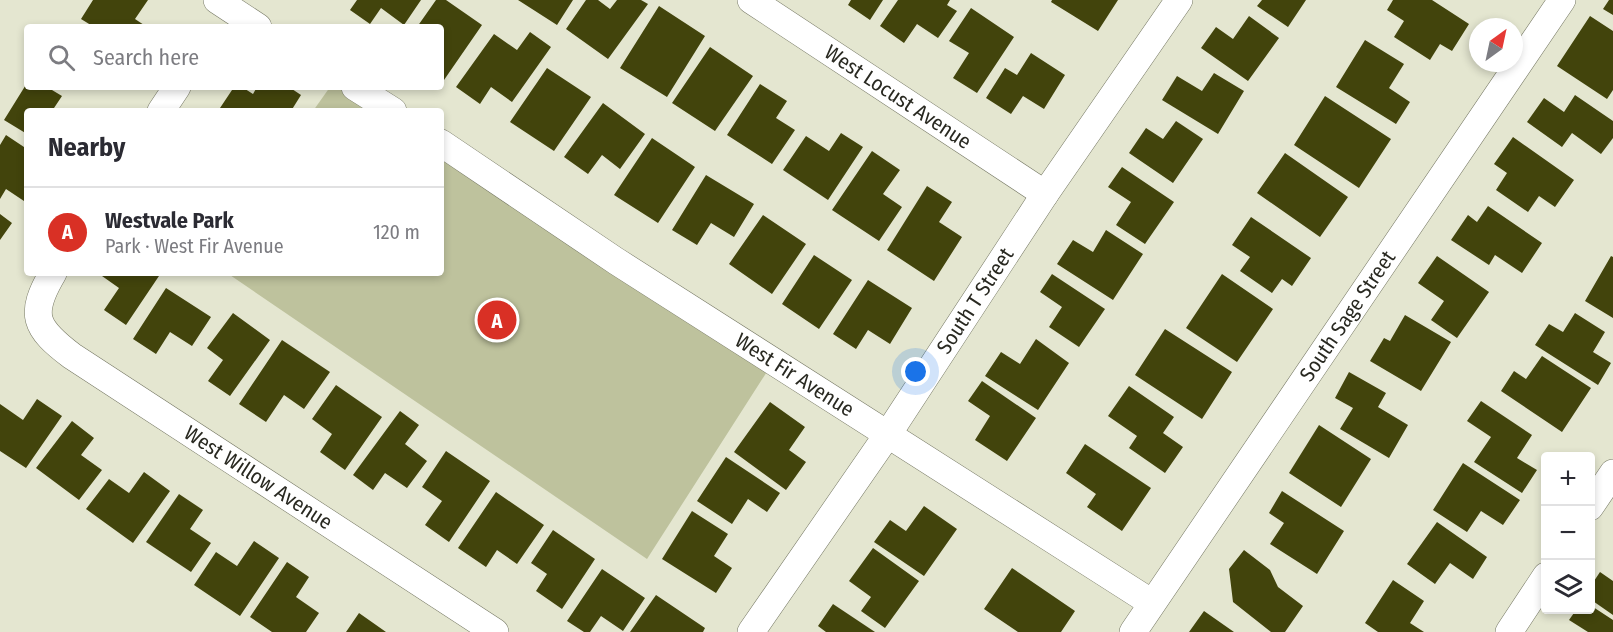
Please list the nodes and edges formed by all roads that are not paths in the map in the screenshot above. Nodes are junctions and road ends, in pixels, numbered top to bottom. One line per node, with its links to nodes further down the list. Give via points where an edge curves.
1 (751, 0): 11 (street, West Locust Avenue)
2 (1179, 0): 11 (street, South T Street)
3 (1562, 0): 15 (street, South Sage Street)
4 (224, 9): 5 (street)
5 (252, 24)
6 (175, 90): 8 (street)
7 (359, 90): 9 (street)
8 (163, 108)
9 (388, 108)
10 (444, 145): 13 (street, West Fir Avenue, via 616,261)
11 (1045, 194): 13 (street, South T Street)
12 (51, 276): 16 (street, West Willow Avenue, via 42,291 38,311 40,325 51,340)
13 (888, 434): 15 (street, West Fir Avenue); 17 (street, South T Street)
14 (1541, 582): 19 (street)
15 (1152, 603): 18 (street, South Sage Street)
16 (495, 632)
17 (751, 632)
18 (1132, 632)
19 (1509, 632)

